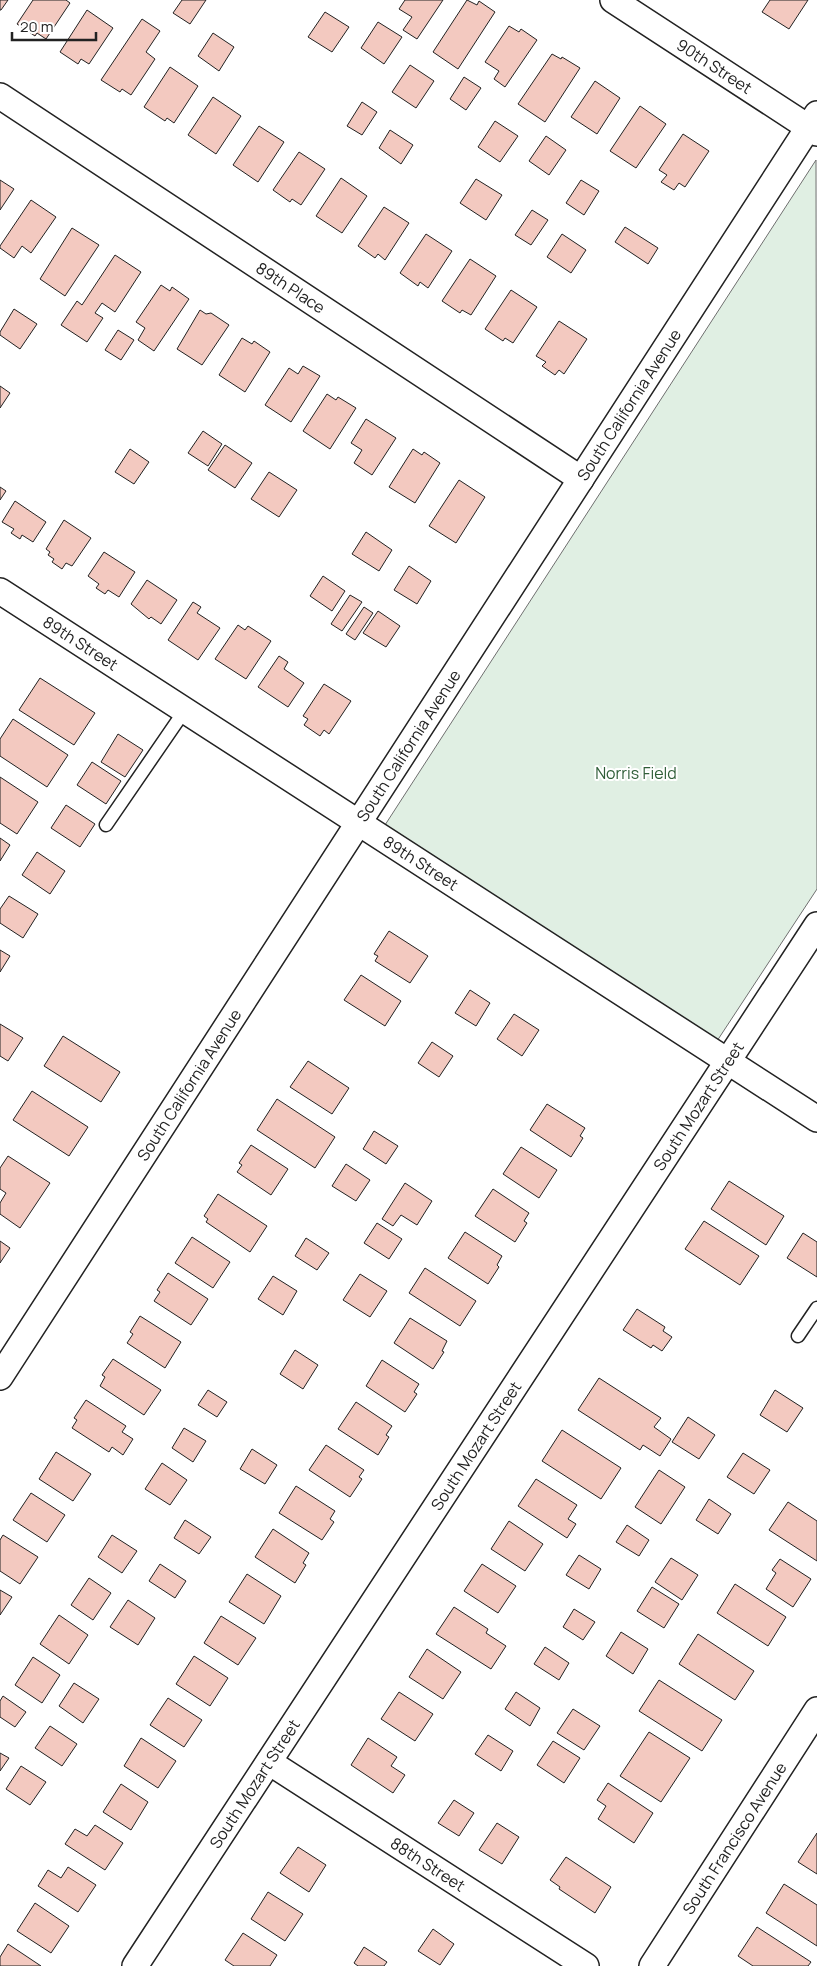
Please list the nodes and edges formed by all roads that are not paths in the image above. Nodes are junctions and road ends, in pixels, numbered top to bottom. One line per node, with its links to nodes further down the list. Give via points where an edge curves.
1 (613, 0): 3 (street, 90th Street)
2 (0, 96): 4 (street, 89th Place)
3 (814, 125): 4 (street, South California Avenue)
4 (581, 479): 7 (street, South California Avenue)
5 (3, 599): 6 (street, 89th Street)
6 (185, 710): 7 (street, 89th Street); 8 (lane)
7 (359, 823): 10 (street, 89th Street); 14 (street, South California Avenue)
8 (106, 825)
9 (817, 925): 10 (street, South Mozart Street)
10 (728, 1062): 11 (street, 89th Street); 16 (street, South Mozart Street)
11 (817, 1119)
12 (817, 1308): 13 (lane)
13 (798, 1336)
14 (0, 1377)
15 (817, 1710): 19 (street, South Francisco Avenue)
16 (269, 1762): 17 (street, South Mozart Street); 18 (street, 88th Street)
17 (135, 1966)
18 (586, 1966)
19 (652, 1966)

